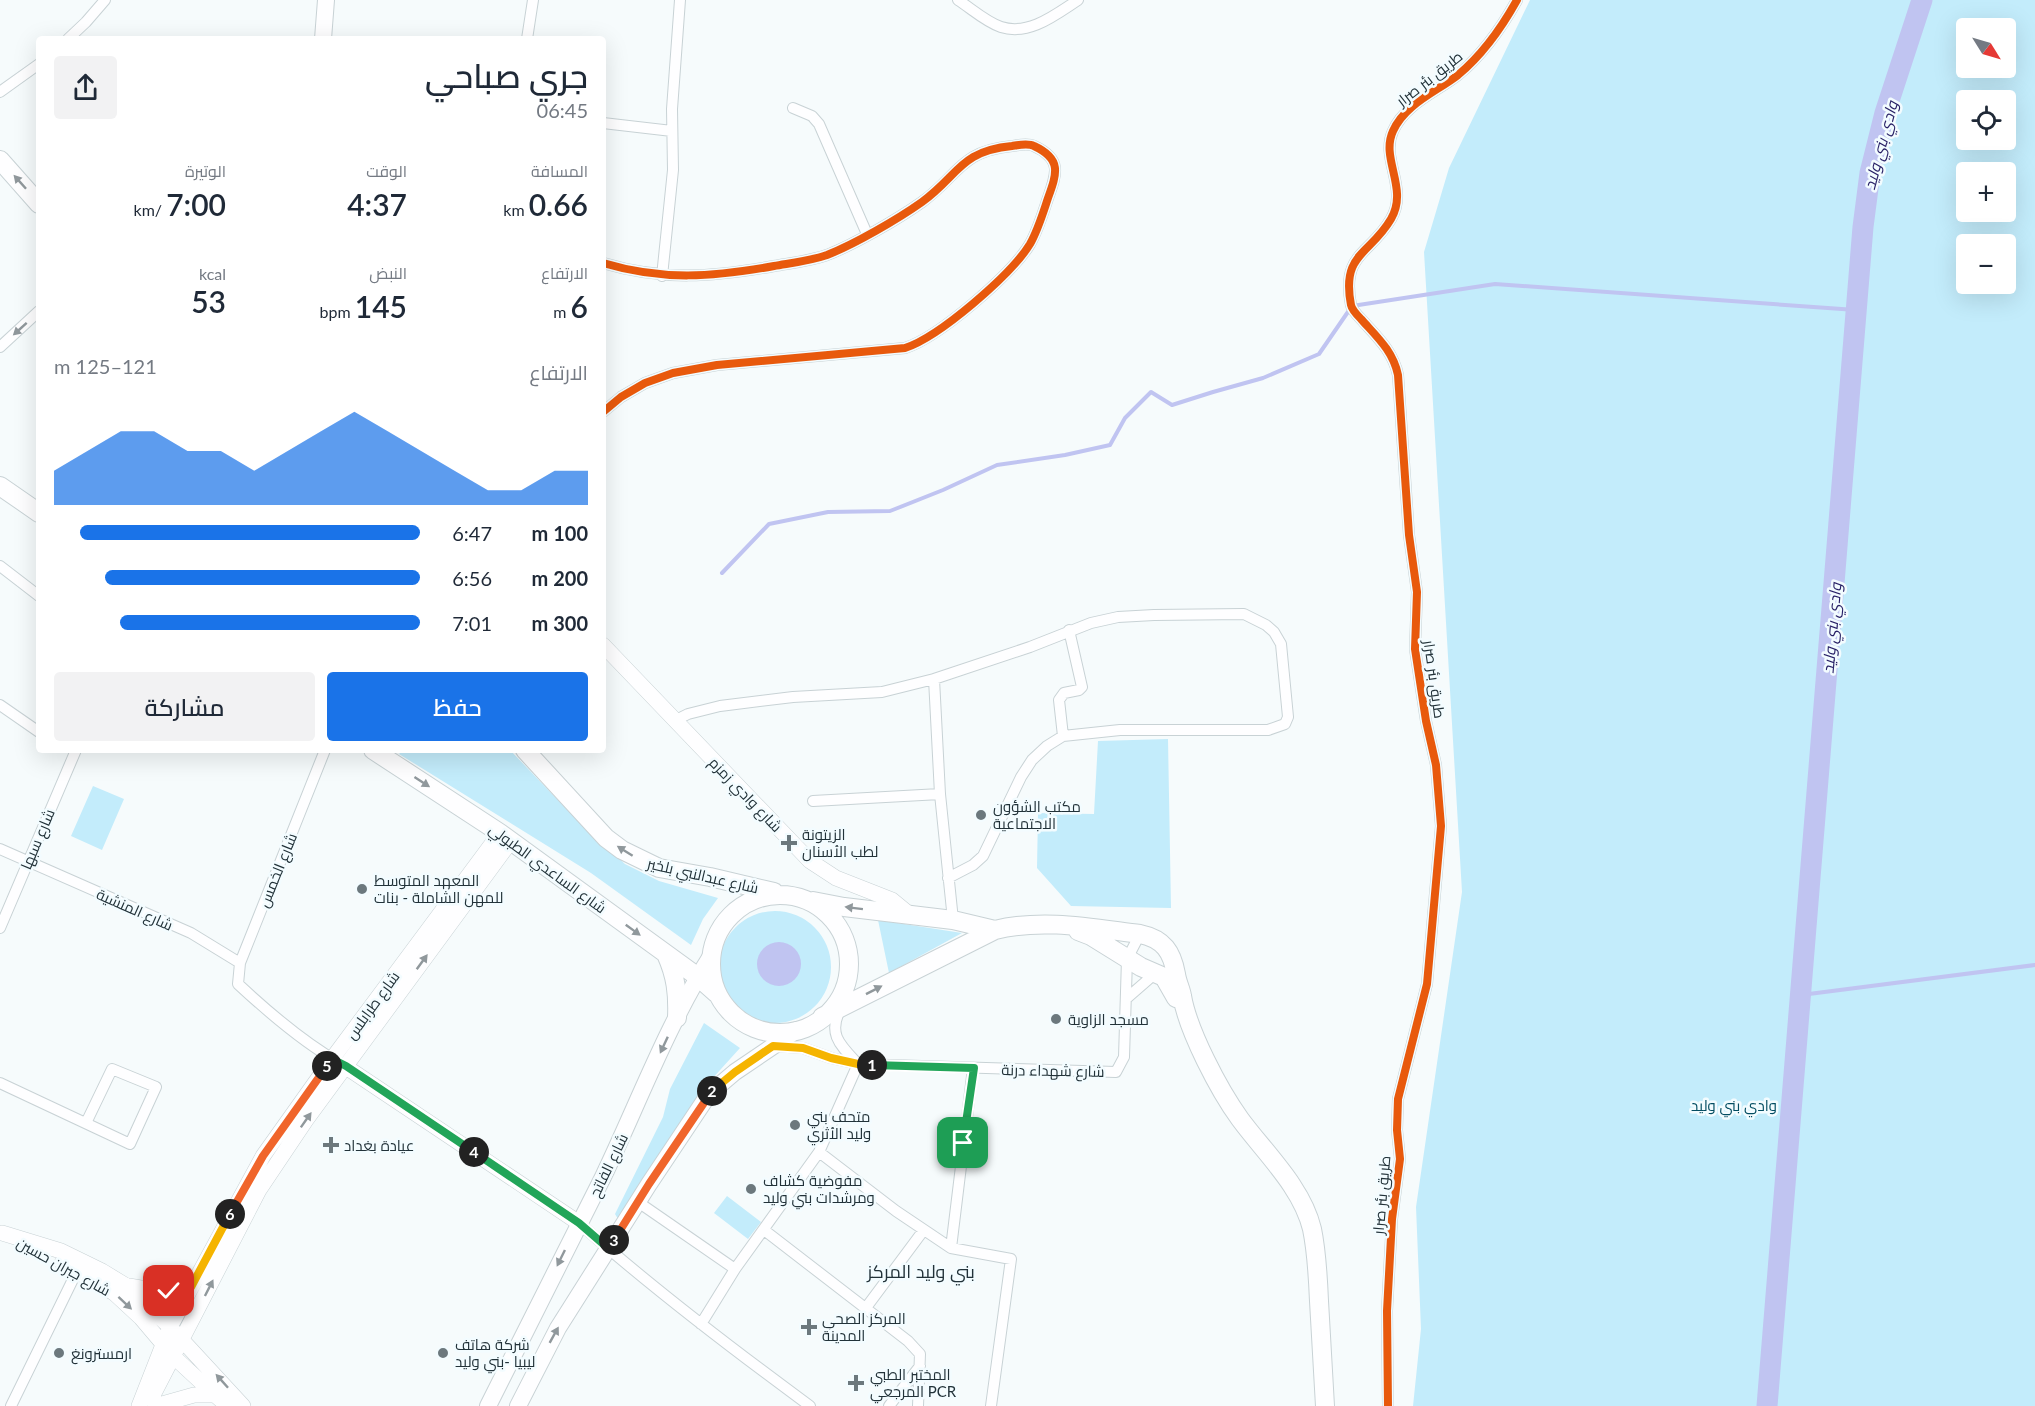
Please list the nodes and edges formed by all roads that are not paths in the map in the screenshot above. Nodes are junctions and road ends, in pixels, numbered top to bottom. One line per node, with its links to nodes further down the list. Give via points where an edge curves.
1 (105, 0): 8 (street)
2 (326, 0): 9 (main road)
3 (533, 0): 10 (street)
4 (680, 0): 15 (street)
5 (958, 0): 6 (street, via 1000,27 1017,30 1034,26)
6 (1077, 0)
7 (1517, 0): 111 (street, طريق بئر صرار, via 1474,59 1416,104 1396,125 1389,149 1398,189 1397,205 1391,219 1353,264 1349,284 1352,308 1387,347 1398,375 1408,525 1417,592 1415,649 1437,765 1441,826 1427,984 1398,1099 1400,1159 1386,1311)
8 (71, 36)
9 (323, 36)
10 (527, 36)
11 (36, 66): 12 (street)
12 (0, 92)
13 (793, 108): 18 (street, via 812,116 819,124)
14 (606, 123): 15 (street)
15 (672, 131): 20 (street, via 673,170)
16 (0, 160): 17 (highway, one-way to 16)
17 (36, 201)
18 (867, 234): 20 (street, via 827,255 801,262 695,276); 23 (street, via 923,201 968,159 991,148 1031,144 1047,153 1055,164 1055,178 1030,244 995,285 931,336 905,348 717,365 673,373 645,383)
19 (606, 264): 20 (street)
20 (662, 276)
21 (36, 314): 22 (street, one-way to 22)
22 (0, 347)
23 (606, 410)
24 (0, 486): 25 (highway)
25 (36, 510)
26 (0, 566): 27 (street)
27 (36, 594)
28 (1069, 630): 30 (street); 34 (street, via 1082,687 1064,693 1059,700); 34 (street, via 1118,617 1250,616 1274,632 1281,644 1288,717 1285,724 1268,729 1120,730)
29 (606, 648): 32 (main road, شارع وادي زمزم)
30 (934, 679): 32 (street, via 882,692 720,706); 39 (street)
31 (0, 705): 33 (street)
32 (676, 720): 47 (main road, شارع وادي زمزم, via 810,861 836,878 892,900)
33 (36, 730)
34 (1063, 736): 44 (street, via 1032,760 983,856 973,866)
35 (72, 753): 43 (street, شارع سبها)
36 (324, 753): 57 (street, شارع الخمس)
37 (378, 753): 41 (highway, شارع الساعدي الطبولي, one-way to 41)
38 (528, 753): 45 (highway, شارع عبدالنبي بلخير, one-way to 38, via 659,868 622,850 606,838)
39 (940, 794): 40 (street); 44 (street)
40 (813, 801)
41 (506, 837): 53 (highway, شارع الساعدي الطبولي, one-way to 53); 68 (main road, شارع طرابلس)
42 (0, 849): 43 (street, شارع المنشية)
43 (27, 862): 50 (street, شارع سبها); 57 (street, شارع المنشية, via 191,933)
44 (948, 878): 48 (street)
45 (782, 894): 46 (highway); 54 (highway, via 755,899 738,909 724,923)
46 (805, 899): 47 (highway, one-way to 46); 64 (highway, via 835,922 849,959 840,997)
47 (909, 914): 48 (highway)
48 (953, 920): 51 (highway)
49 (1063, 925): 51 (highway, via 1016,925); 52 (highway); 55 (highway, via 1091,936)
50 (0, 928)
51 (995, 930): 62 (highway, one-way to 51)
52 (1140, 934): 55 (street); 56 (highway, via 1158,941)
53 (666, 954): 59 (highway, شارع الساعدي الطبولي); 65 (highway, via 678,991)
54 (711, 956): 59 (main road, شارع الفاتح); 60 (highway)
55 (1127, 959): 58 (highway); 61 (street)
56 (1174, 961): 58 (street); 63 (highway)
57 (240, 963): 68 (street, via 238,984)
58 (1156, 973): 61 (street); 63 (highway, via 1164,977 1172,994)
59 (698, 977): 60 (highway, شارع الساعدي الطبولي); 65 (main road, شارع الفاتح)
60 (717, 994): 66 (highway, via 731,1012 749,1025 770,1032)
61 (1127, 998): 70 (street, شارع شهداء درنة, via 1124,1057 1116,1072)
62 (842, 1006): 64 (highway); 69 (street, via 834,1034)
63 (1184, 1006): 110 (highway, via 1227,1101 1297,1196 1311,1227)
64 (822, 1017): 66 (highway)
65 (677, 1018): 75 (main road, شارع الفاتح, one-way to 75)
66 (797, 1030): 67 (main road)
67 (773, 1046): 69 (street, شارع شهداء درنة, via 803,1048); 74 (main road, via 709,1094)
68 (339, 1063): 75 (main road); 84 (main road, شارع طرابلس, via 263,1156); 86 (main road, شارع طرابلس, one-way to 68, via 259,1190)
69 (858, 1064): 70 (street, شارع شهداء درنة); 73 (street)
70 (974, 1068): 79 (street)
71 (0, 1083): 72 (street)
72 (86, 1123): 72 (street, via 130,1144 156,1088 112,1069)
73 (819, 1152): 76 (street); 77 (street)
74 (638, 1202): 80 (main road); 82 (street)
75 (579, 1223): 80 (street); 91 (main road, شارع الفاتح, one-way to 91)
76 (764, 1230): 82 (street); 85 (street)
77 (923, 1231): 79 (street); 85 (street)
78 (1, 1232): 81 (main road, via 61,1251)
79 (951, 1248): 109 (street, via 1011,1259)
80 (609, 1249): 87 (street); 93 (main road, one-way to 80)
81 (79, 1265): 83 (main road); 88 (main road, شارع جبران حسين, one-way to 88); 99 (street)
82 (735, 1269): 87 (street)
83 (125, 1285): 84 (main road, via 158,1292); 89 (main road)
84 (191, 1287): 89 (main road, شارع طرابلس)
85 (865, 1309): 96 (street, via 908,1341 920,1354)
86 (194, 1318): 90 (main road, شارع طرابلس); 95 (main road)
87 (700, 1324): 106 (street)
88 (147, 1326): 92 (main road, شارع جبران حسين); 97 (main road)
89 (170, 1326): 90 (main road); 92 (main road, شارع طرابلس)
90 (182, 1340): 94 (main road, شارع طرابلس); 95 (main road)
91 (520, 1341): 93 (main road); 104 (main road, شارع الفاتح)
92 (163, 1344): 94 (main road, شارع جبران حسين); 97 (main road, شارع طرابلس)
93 (543, 1356): 105 (main road)
94 (174, 1357): 98 (main road, شارع جبران حسين); 101 (main road, شارع طرابلس)
95 (200, 1358): 103 (main road, one-way to 95)
96 (920, 1366): 107 (street); 108 (street)
97 (151, 1377): 100 (main road, شارع طرابلس)
98 (215, 1395): 102 (main road, via 194,1395); 103 (main road)
99 (10, 1406)
100 (139, 1406)
101 (147, 1406)
102 (155, 1406)
103 (241, 1406)
104 (488, 1406)
105 (518, 1406)
106 (810, 1406)
107 (889, 1406)
108 (918, 1406)
109 (991, 1406)
110 (1325, 1406)
111 (1388, 1406)

